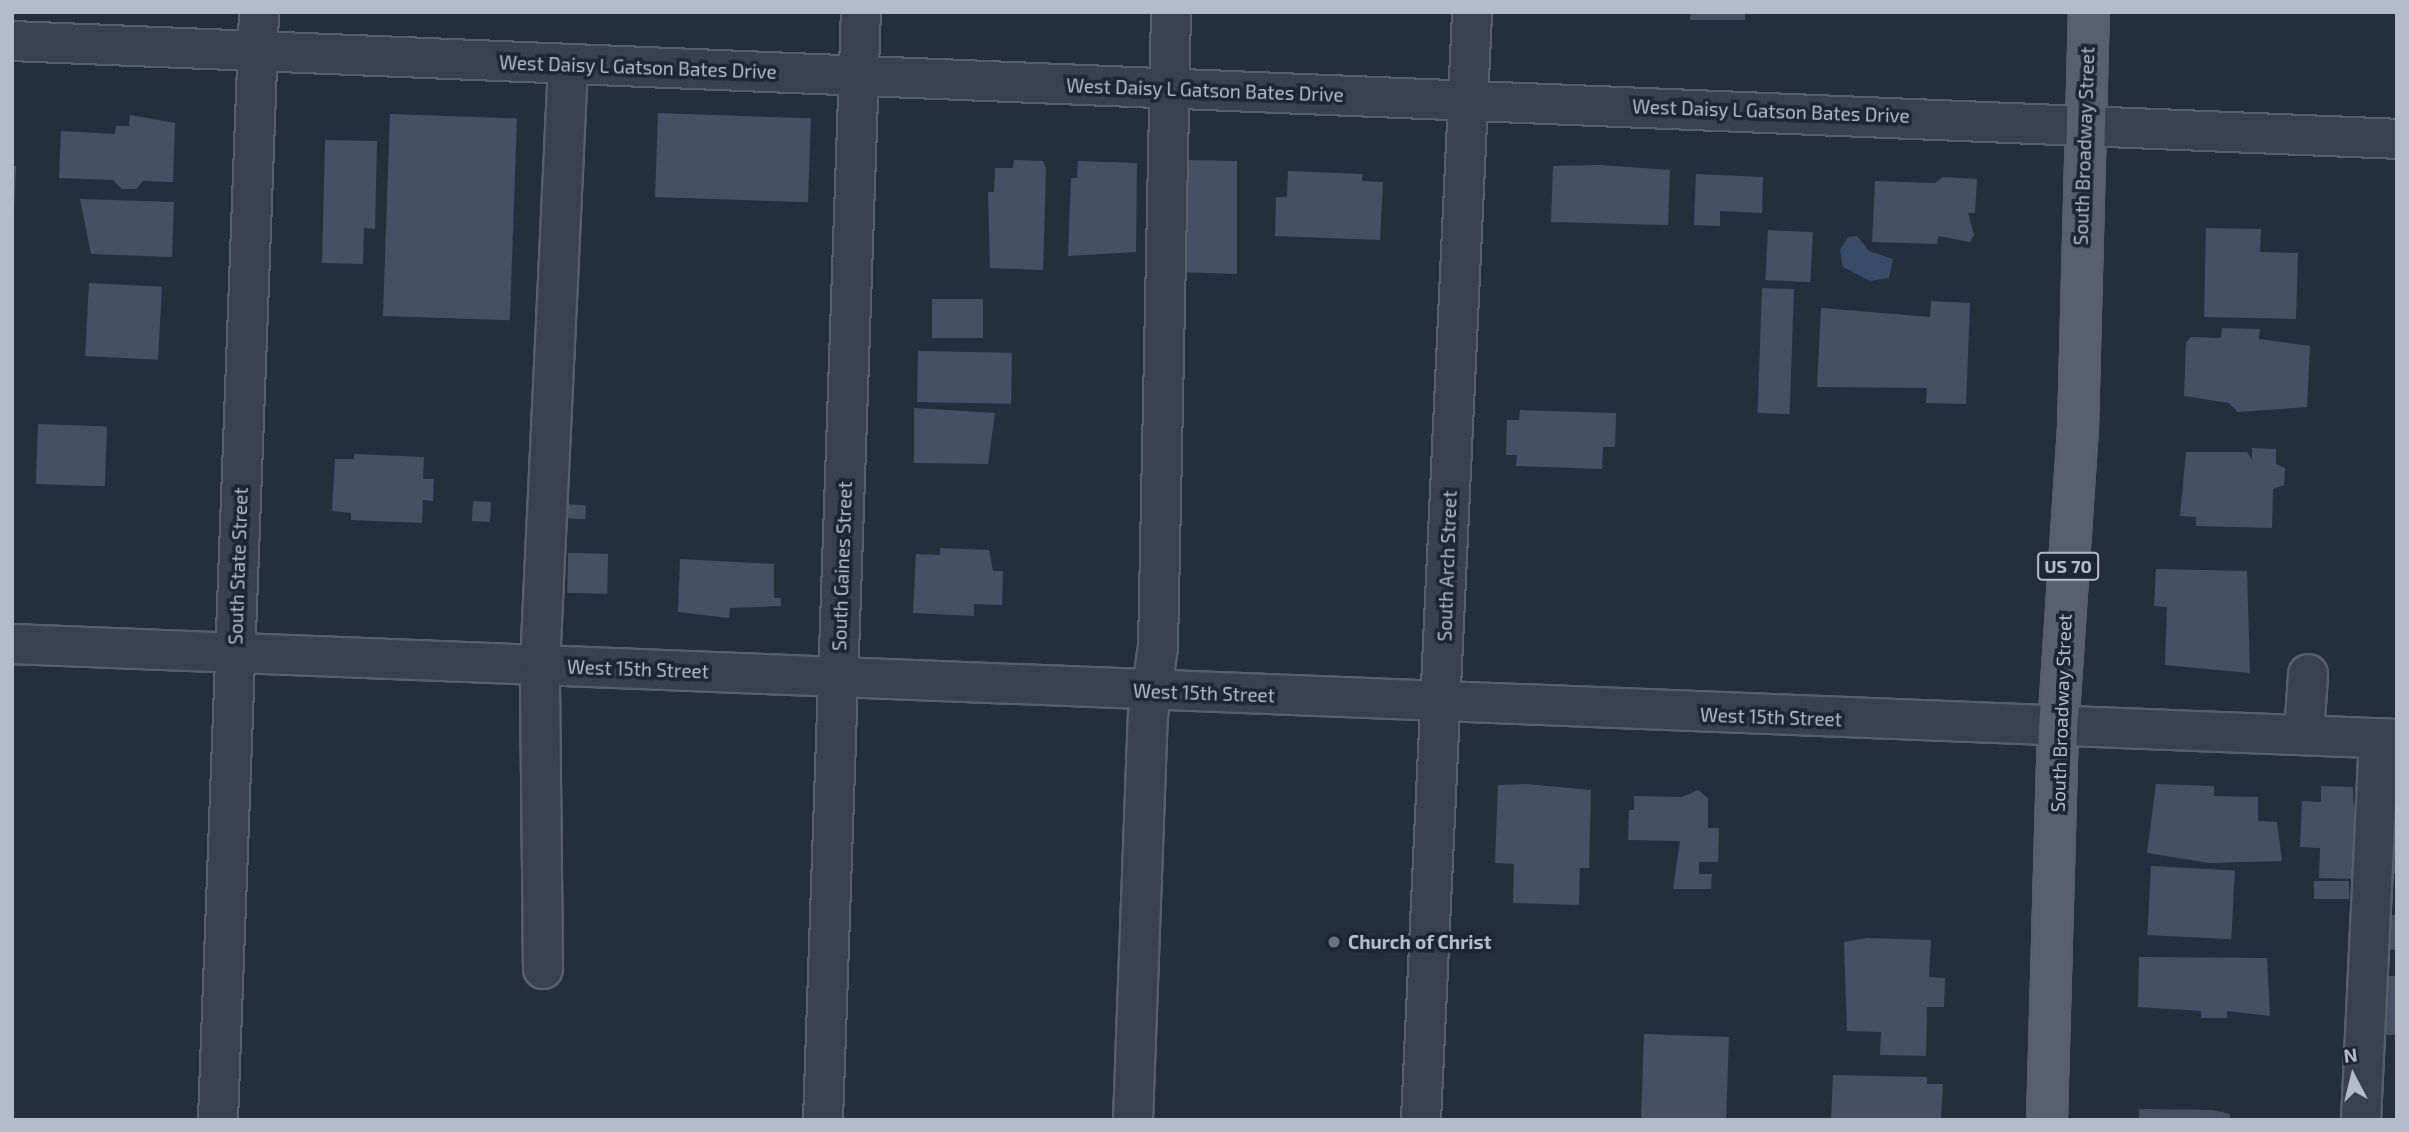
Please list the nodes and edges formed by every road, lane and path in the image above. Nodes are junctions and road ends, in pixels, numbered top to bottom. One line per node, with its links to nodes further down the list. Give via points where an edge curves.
1 (259, 12): 7 (street, South State Street)
2 (861, 12): 9 (street, South Gaines Street)
3 (1171, 12): 10 (street)
4 (1472, 12): 11 (street, South Arch Street)
5 (2089, 12): 12 (main road, South Broadway Street / US 70)
6 (12, 41): 7 (street, West Daisy L Gatson Bates Drive)
7 (258, 53): 8 (street, West Daisy L Gatson Bates Drive); 15 (street, South State Street)
8 (568, 65): 9 (street, West Daisy L Gatson Bates Drive); 16 (street)
9 (858, 75): 10 (street, West Daisy L Gatson Bates Drive); 18 (street, South Gaines Street)
10 (1168, 90): 11 (street, West Daisy L Gatson Bates Drive); 19 (street)
11 (1466, 98): 12 (street, West Daisy L Gatson Bates Drive); 20 (street, South Arch Street)
12 (2083, 126): 13 (street, West Daisy L Gatson Bates Drive); 21 (main road, South Broadway Street / US 70, via 2078,428)
13 (2397, 138)
14 (12, 644): 15 (street, West 15th Street)
15 (235, 652): 16 (street, West 15th Street); 25 (street, South State Street)
16 (540, 665): 18 (street, West 15th Street); 24 (street)
17 (2308, 674): 22 (street)
18 (839, 677): 19 (street, West 15th Street); 26 (street, South Gaines Street)
19 (1153, 691): 20 (street, West 15th Street); 27 (street)
20 (1441, 704): 21 (street, West 15th Street); 28 (street, South Arch Street)
21 (2057, 729): 22 (street, West 15th Street); 29 (main road, South Broadway Street / US 70)
22 (2304, 735): 23 (street, West 15th Street)
23 (2388, 739): 30 (street)
24 (543, 969)
25 (218, 1120)
26 (823, 1120)
27 (1133, 1120)
28 (1421, 1120)
29 (2046, 1120)
30 (2361, 1120)

